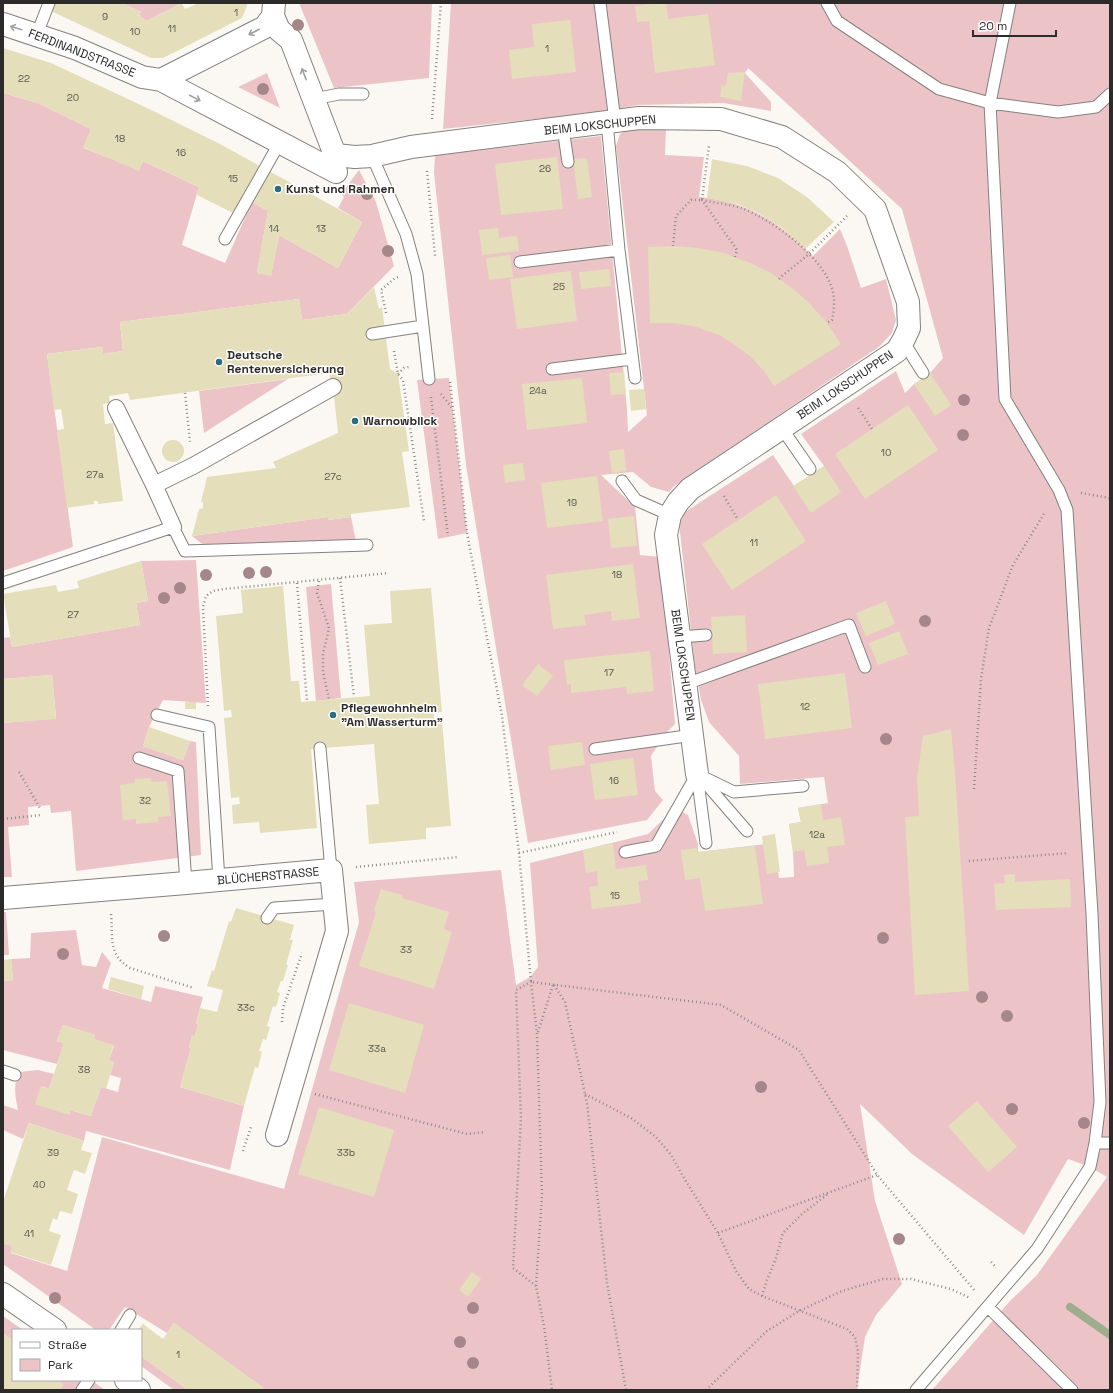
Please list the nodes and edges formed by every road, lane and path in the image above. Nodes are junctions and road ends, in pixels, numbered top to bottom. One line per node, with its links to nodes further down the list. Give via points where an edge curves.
1 (49, 3): 8 (lane)
2 (441, 3): 19 (path)
3 (600, 3): 15 (lane)
4 (827, 3): 13 (lane, via 837,21 939,89)
5 (1010, 3): 13 (lane)
6 (273, 10): 9 (street, one-way to 9, via 265,27); 12 (street, one-way to 6, via 291,40 279,30)
7 (3, 24): 8 (street, FERDINANDSTRASSE, one-way to 7)
8 (36, 34): 9 (street, FERDINANDSTRASSE, via 76,48 142,77)
9 (161, 80): 18 (street, FERDINANDSTRASSE, one-way to 18)
10 (364, 94): 12 (lane, via 339,94)
11 (1110, 94): 13 (lane, via 1096,107 1058,112)
12 (314, 99): 17 (street)
13 (990, 103): 56 (lane, via 1005,399)
14 (713, 118): 15 (street, BEIM LOKSCHUPPEN, via 639,118); 24 (path); 25 (street, BEIM LOKSCHUPPEN, via 782,137 837,172)
15 (611, 122): 16 (street, BEIM LOKSCHUPPEN); 28 (lane)
16 (563, 128): 19 (street, BEIM LOKSCHUPPEN); 21 (lane)
17 (328, 137): 18 (street, FERDINANDSTRASSE, via 303,148); 20 (street, via 335,155)
18 (280, 142): 23 (street, FERDINANDSTRASSE); 26 (lane)
19 (430, 145): 20 (street, BEIM LOKSCHUPPEN)
20 (372, 156): 36 (lane, via 406,234 417,274)
21 (568, 162)
22 (427, 167): 30 (path)
23 (336, 172)
24 (702, 200): 27 (path, via 691,200 676,216); 29 (path, via 741,208 760,216); 31 (path, via 737,250)
25 (865, 200): 29 (path); 39 (street, BEIM LOKSCHUPPEN, via 875,210 908,302 909,328)
26 (225, 239)
27 (673, 246)
28 (619, 250): 32 (lane); 40 (lane)
29 (809, 254): 34 (path); 35 (path, via 820,265 834,293 832,320)
30 (435, 257)
31 (735, 257)
32 (520, 262)
33 (395, 278): 37 (path, via 381,290)
34 (779, 279)
35 (827, 323)
36 (422, 326): 37 (lane); 47 (lane)
37 (390, 332): 38 (lane); 44 (path)
38 (372, 334)
39 (903, 341): 43 (lane); 51 (street, BEIM LOKSCHUPPEN, via 897,351)
40 (632, 359): 42 (lane); 46 (lane)
41 (404, 368): 44 (path)
42 (552, 369)
43 (923, 373)
44 (398, 374): 59 (path, via 403,380)
45 (450, 378): 93 (path, via 467,533 502,716)
46 (635, 378)
47 (429, 379): 61 (path)
48 (333, 387): 52 (street)
49 (185, 393): 52 (path)
50 (116, 408): 55 (street)
51 (781, 427): 53 (lane); 58 (street, BEIM LOKSCHUPPEN, via 690,489)
52 (192, 466): 55 (street)
53 (810, 469)
54 (622, 481): 58 (lane, via 636,500)
55 (154, 485): 60 (street)
56 (1059, 490): 57 (path); 84 (path, via 1013,564 989,628 980,679); 92 (lane, via 1067,510)
57 (1110, 498)
58 (670, 515): 69 (street, BEIM LOKSCHUPPEN, via 666,535)
59 (424, 520)
60 (173, 527): 62 (lane, via 185,551); 66 (lane)
61 (448, 536)
62 (367, 545)
63 (389, 573): 64 (path)
64 (340, 578): 65 (path); 72 (path)
65 (319, 581): 67 (path); 73 (path, via 317,593 329,628 323,654 323,672)
66 (3, 583)
67 (297, 583): 74 (path); 76 (path, via 224,589 213,591 206,596 203,607)
68 (706, 635): 69 (lane)
69 (680, 637): 71 (street, BEIM LOKSCHUPPEN)
70 (865, 667): 71 (lane, via 849,625)
71 (686, 684): 77 (street, BEIM LOKSCHUPPEN)
72 (354, 697)
73 (329, 699)
74 (307, 701)
75 (157, 715): 76 (lane)
76 (209, 726): 97 (lane)
77 (692, 735): 79 (lane); 82 (street, BEIM LOKSCHUPPEN)
78 (320, 748): 96 (lane)
79 (595, 749)
80 (139, 758): 98 (lane, via 178,770)
81 (19, 772): 85 (path)
82 (697, 774): 83 (lane, via 734,792); 89 (lane); 90 (lane); 91 (lane, via 656,846)
83 (803, 786)
84 (974, 789)
85 (40, 808)
86 (41, 815): 87 (path)
87 (3, 819)
88 (623, 831): 93 (path)
89 (747, 831)
90 (706, 843)
91 (625, 852)
92 (1088, 852): 95 (path); 113 (lane, via 1100,1102)
93 (519, 853): 103 (path)
94 (459, 857): 96 (path)
95 (969, 861)
96 (331, 870): 97 (street, BLÜCHERSTRASSE); 101 (street, BLÜCHERSTRASSE)
97 (219, 880): 98 (street, BLÜCHERSTRASSE)
98 (186, 884): 99 (street, BLÜCHERSTRASSE)
99 (108, 890): 100 (street, BLÜCHERSTRASSE); 105 (path, via 114,951 122,963 130,968)
100 (3, 898)
101 (334, 904): 102 (lane, via 274,908); 109 (street, BLÜCHERSTRASSE, via 336,931)
102 (267, 918)
103 (531, 982): 104 (path); 106 (path); 118 (path, via 516,990 521,1118 513,1268)
104 (553, 985): 106 (path); 110 (path, via 565,1002); 115 (path, via 721,1005 799,1050)
105 (194, 988)
106 (537, 1034): 118 (path, via 542,1195)
107 (3, 1071): 108 (lane)
108 (15, 1075)
109 (291, 1088): 111 (path, via 467,1134); 112 (street, BLÜCHERSTRASSE)
110 (585, 1094): 117 (path, via 631,1118 656,1137 671,1155); 131 (path, via 607,1283)
111 (484, 1132)
112 (277, 1135)
113 (1095, 1143): 114 (lane); 121 (lane, via 1090,1167 1037,1249)
114 (1110, 1143)
115 (877, 1175): 116 (path); 121 (path)
116 (832, 1191): 117 (path); 120 (path, via 802,1214 784,1233)
117 (718, 1233): 120 (path, via 736,1271 749,1290)
118 (536, 1286): 130 (path)
119 (3, 1294): 124 (street)
120 (762, 1296): 122 (path)
121 (988, 1307): 122 (path, via 951,1288 911,1279 883,1279 842,1291); 134 (lane); 135 (lane)
122 (799, 1311): 132 (path, via 767,1331); 133 (path, via 847,1329 854,1337 858,1351)
123 (130, 1315): 125 (lane)
124 (54, 1329)
125 (122, 1329)
126 (88, 1381): 128 (lane)
127 (127, 1381): 129 (street)
128 (82, 1390)
129 (139, 1390)
130 (552, 1390)
131 (626, 1390)
132 (706, 1390)
133 (857, 1390)
134 (916, 1390)
135 (1072, 1390)

